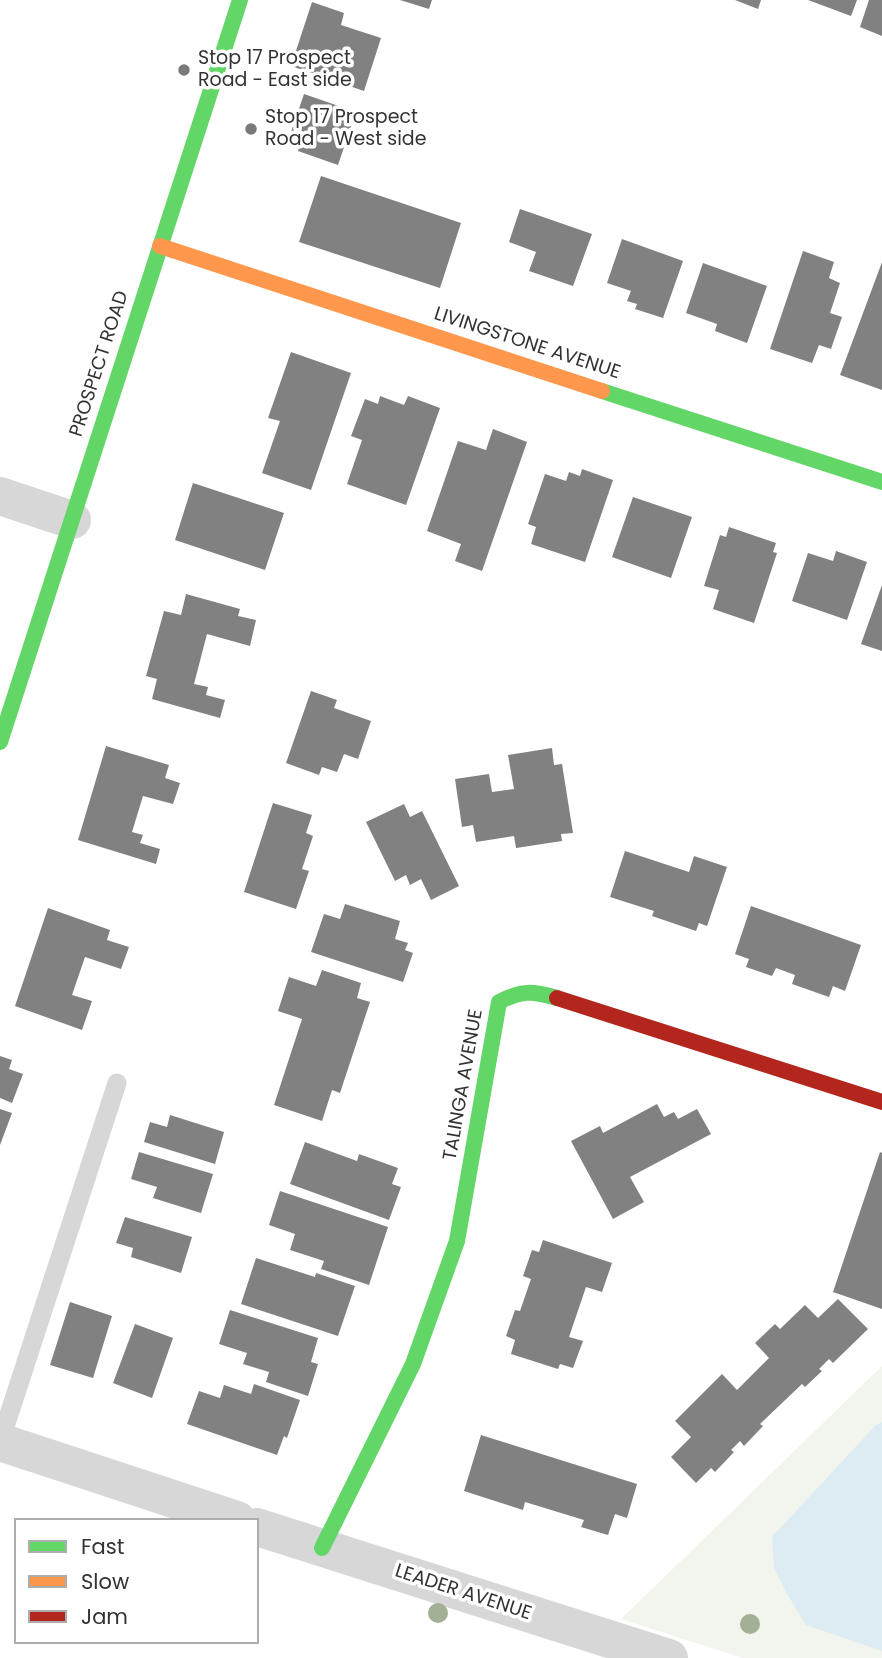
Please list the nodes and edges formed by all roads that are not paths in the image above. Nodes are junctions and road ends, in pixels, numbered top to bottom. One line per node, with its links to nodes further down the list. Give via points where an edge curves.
1 (240, 0): 2 (street, PROSPECT ROAD)
2 (160, 246): 3 (street, LIVINGSTONE AVENUE); 5 (street, PROSPECT ROAD)
3 (882, 482)
4 (0, 496): 5 (street)
5 (72, 520): 6 (street, PROSPECT ROAD)
6 (0, 742)
7 (117, 1083): 9 (lane)
8 (882, 1102): 12 (street, TALINGA AVENUE, via 537,992 516,993 499,1002 457,1241 413,1364)
9 (0, 1442): 10 (street)
10 (231, 1518)
11 (259, 1528): 12 (street, LEADER AVENUE)
12 (322, 1548): 13 (street, LEADER AVENUE)
13 (670, 1658)

